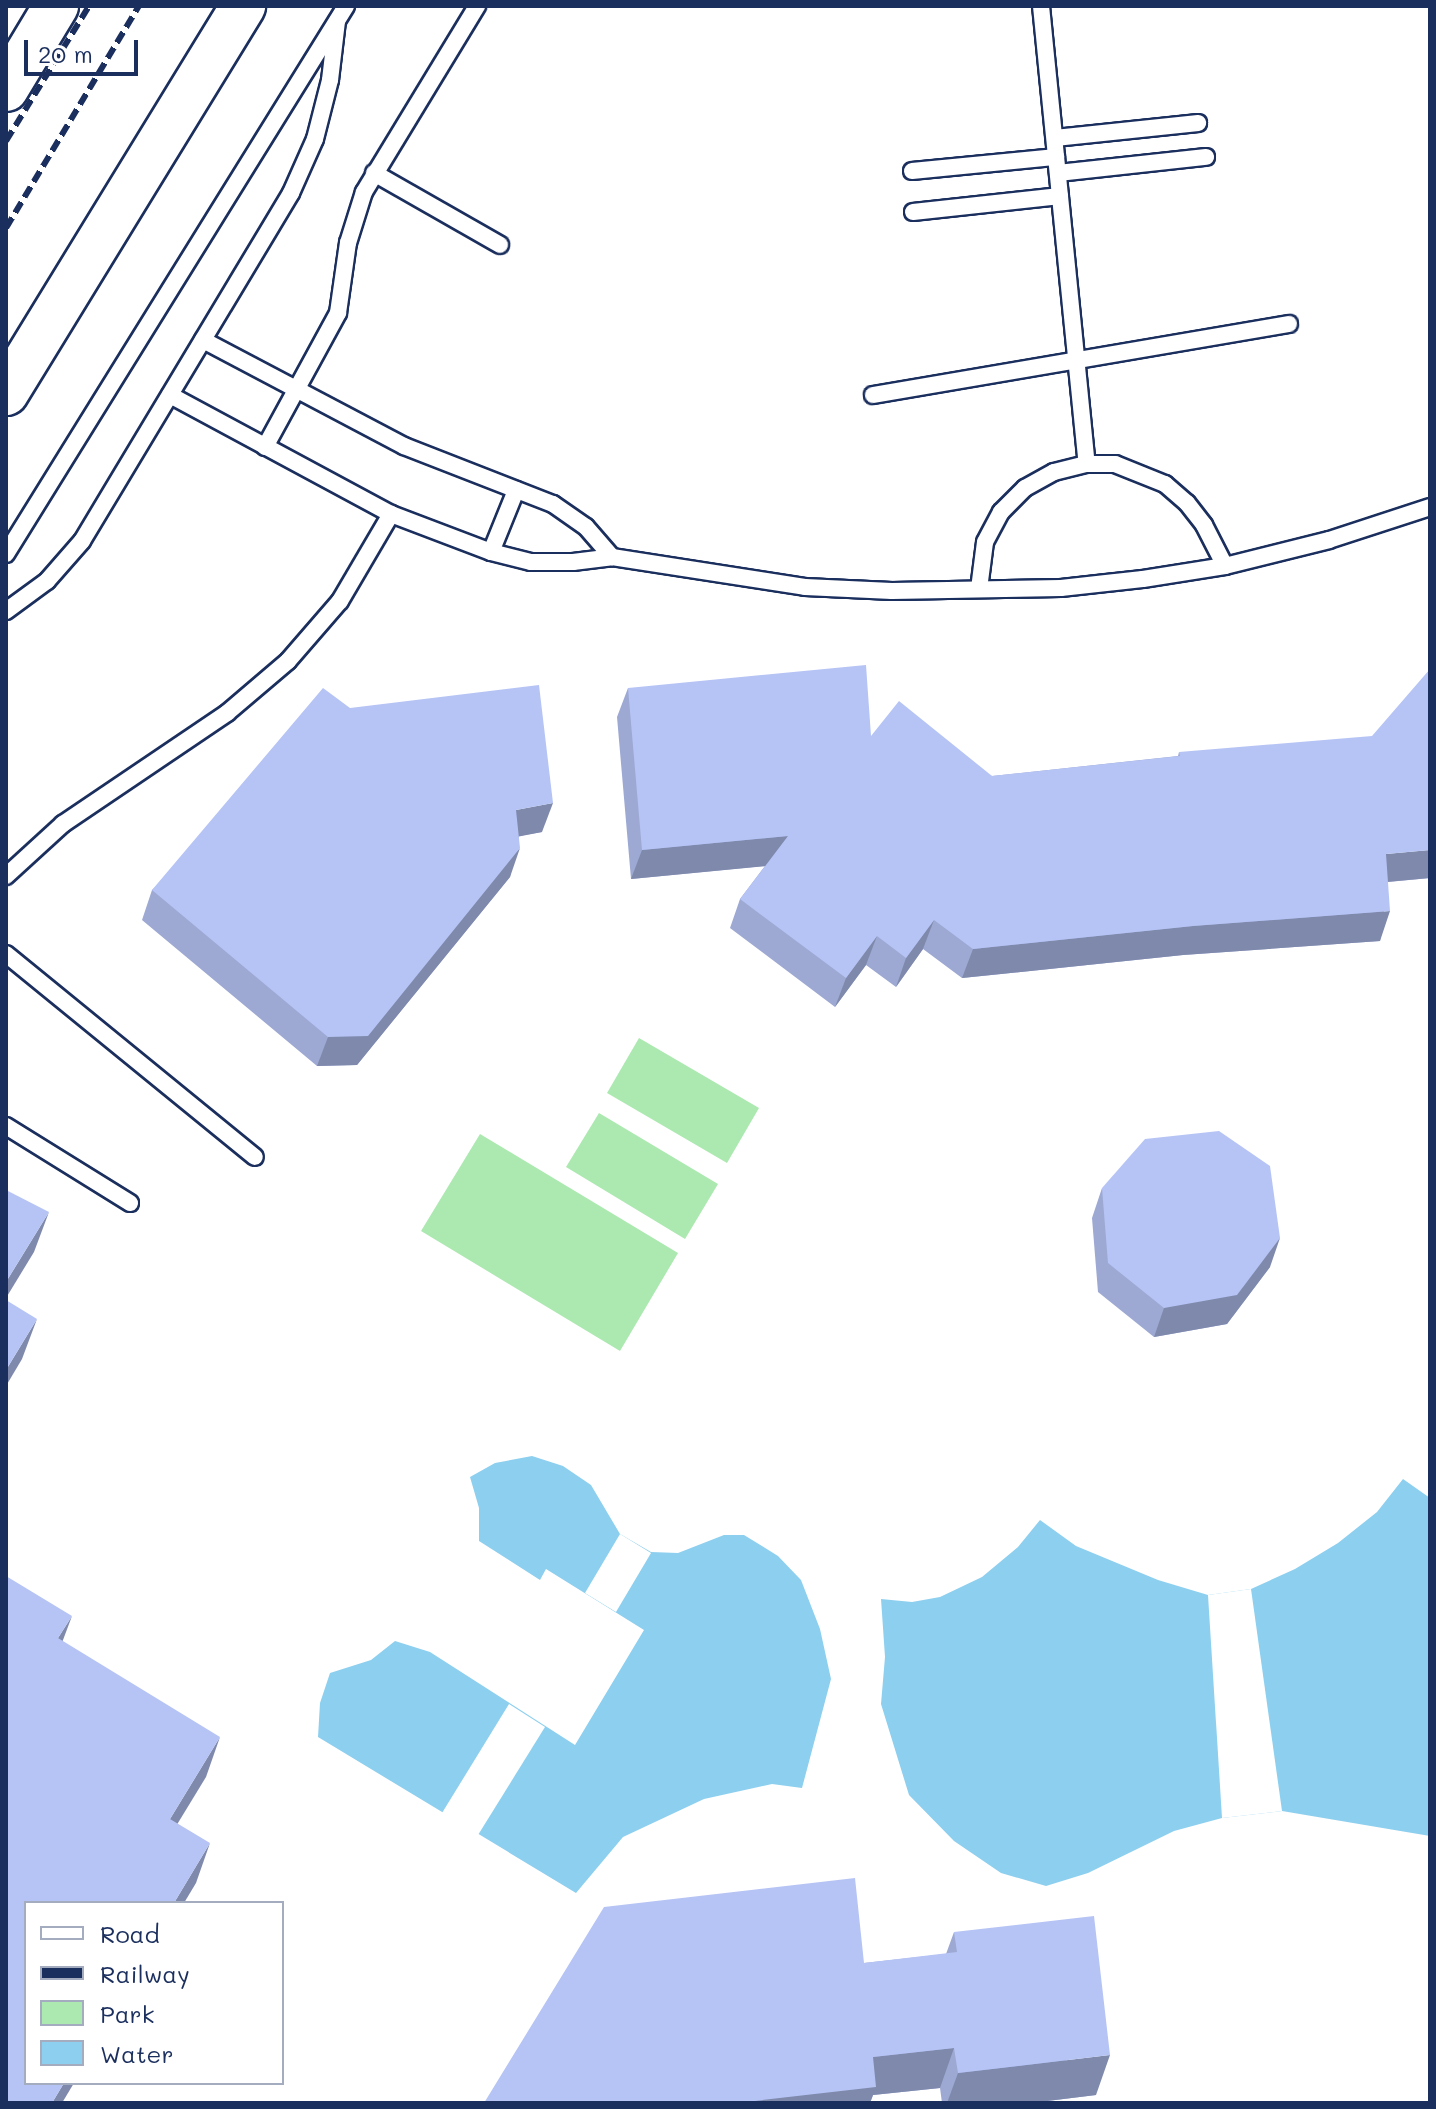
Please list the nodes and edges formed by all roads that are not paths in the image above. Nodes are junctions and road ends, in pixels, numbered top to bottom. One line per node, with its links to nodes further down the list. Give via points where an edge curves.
1 (56, 6): 7 (street)
2 (243, 6): 21 (street)
3 (346, 6): 6 (lane)
4 (477, 6): 13 (lane)
5 (1041, 6): 9 (lane)
6 (337, 21): 18 (lane, via 315,139 291,193); 30 (lane)
7 (6, 89)
8 (1198, 123): 9 (lane)
9 (1055, 138): 11 (lane)
10 (1206, 157): 11 (lane)
11 (1057, 165): 12 (lane); 14 (lane)
12 (912, 171)
13 (374, 173): 16 (lane); 20 (lane, via 348,243 338,313)
14 (1060, 196): 15 (lane); 19 (lane)
15 (913, 212)
16 (500, 245)
17 (1289, 324): 19 (lane)
18 (203, 340): 20 (lane); 22 (lane)
19 (1076, 360): 23 (lane); 25 (lane)
20 (297, 391): 24 (lane); 26 (lane, via 404,446)
21 (6, 393)
22 (170, 395): 24 (lane); 34 (lane, via 82,541 47,581)
23 (873, 395)
24 (265, 447): 28 (lane)
25 (1087, 464): 32 (lane, via 1115,464 1165,484 1204,525); 33 (lane, via 1054,472 1001,512 985,542)
26 (516, 490): 29 (lane); 31 (lane, via 575,519)
27 (1430, 507): 32 (lane)
28 (391, 514): 29 (lane); 35 (lane, via 340,601 288,661 227,713 63,824)
29 (491, 552): 31 (lane, via 531,562)
30 (6, 554)
31 (612, 557): 33 (lane, via 805,587)
32 (1225, 566): 33 (lane, via 1061,588)
33 (979, 589)
34 (6, 611)
35 (6, 876)
36 (6, 954): 38 (lane)
37 (6, 1126): 39 (lane)
38 (255, 1157)
39 (130, 1203)

